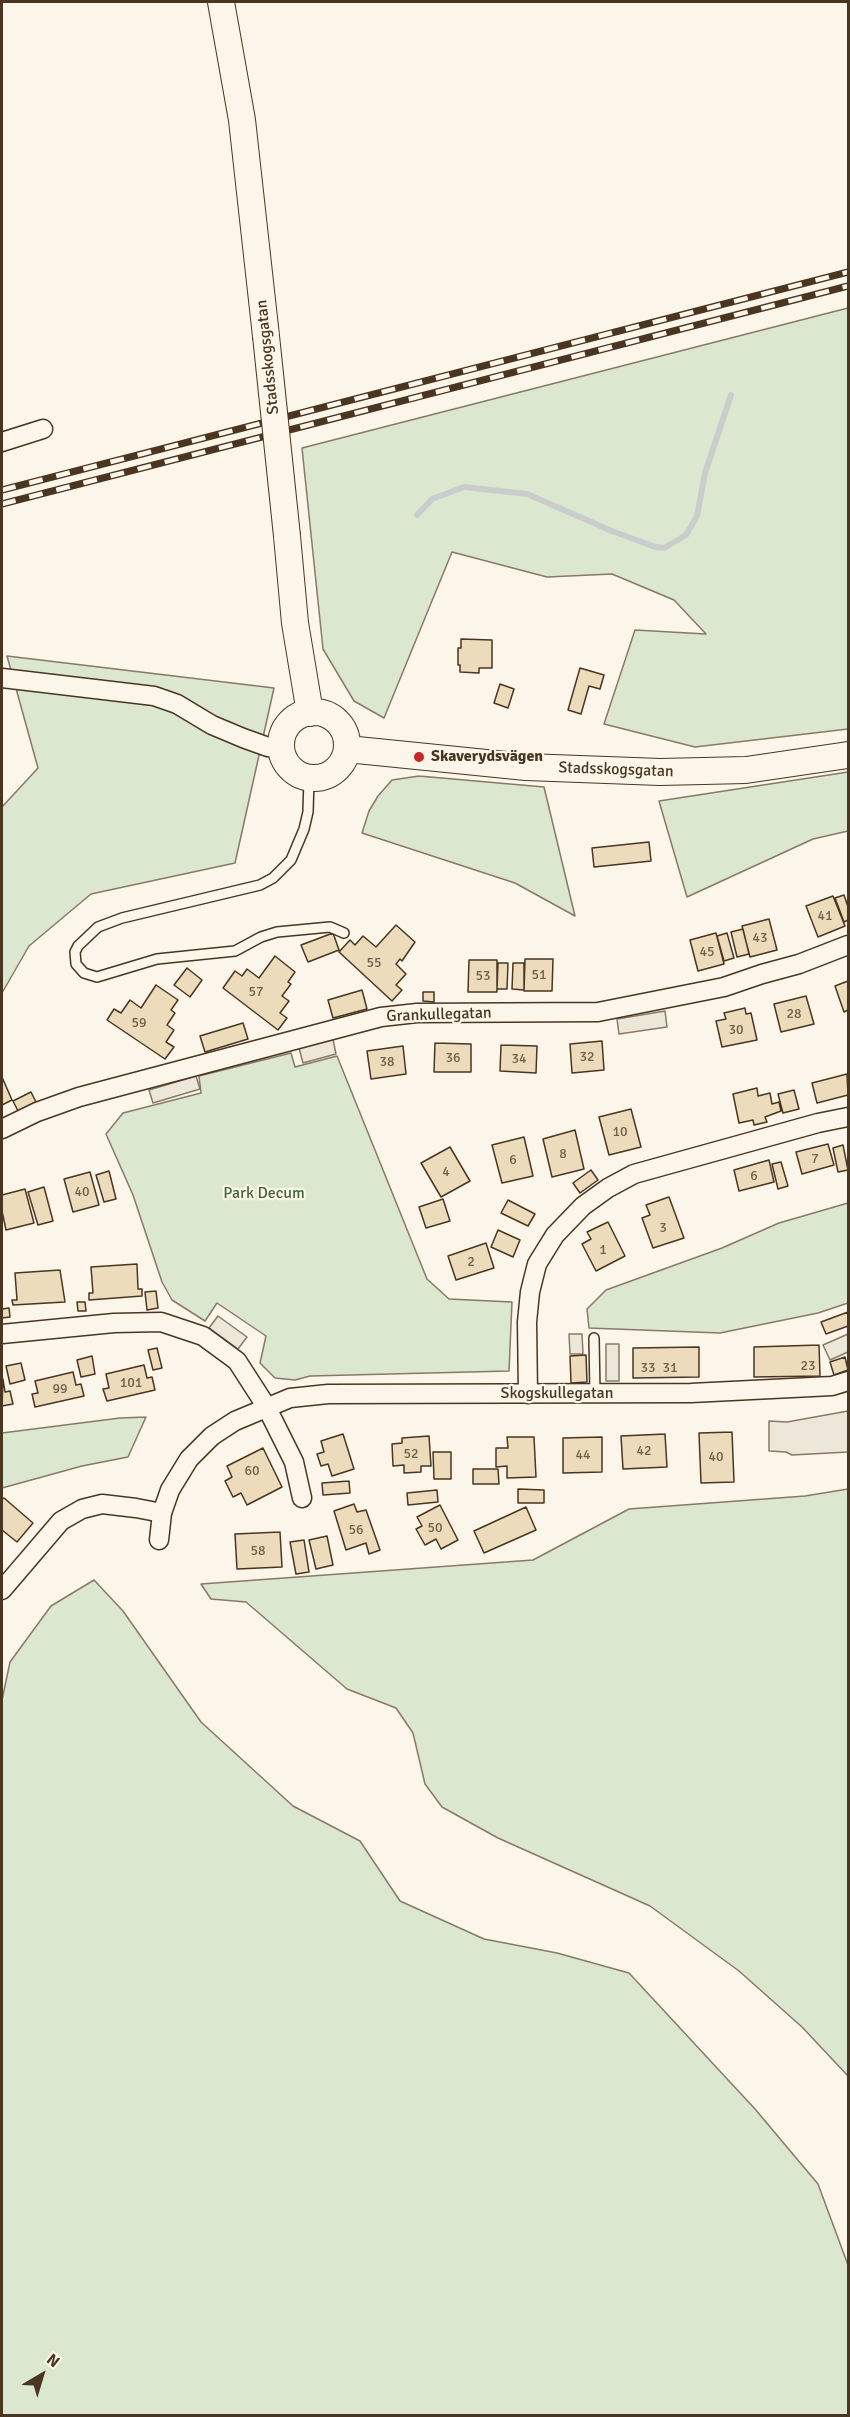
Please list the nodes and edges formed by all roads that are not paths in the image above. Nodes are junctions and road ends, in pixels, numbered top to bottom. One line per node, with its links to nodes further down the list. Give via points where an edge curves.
1 (221, 2): 5 (street, Stadsskogsgatan, bridge, via 242,120 295,623)
2 (43, 429): 3 (street)
3 (2, 442)
4 (2, 678): 6 (street, via 154,696 243,738)
5 (310, 712): 6 (street, via 288,724); 7 (street, via 330,716 337,722)
6 (281, 748): 9 (street, via 293,771)
7 (347, 749): 8 (street, Stadsskogsgatan, via 526,767 660,772 746,770); 9 (street, via 334,772)
8 (849, 755)
9 (309, 778): 10 (lane, via 304,829 291,860 273,878 260,885 98,927 78,946 75,964 84,973 97,977 157,959 235,951 277,932 330,927)
10 (344, 933)
11 (849, 945): 13 (street, Grankullegatan, via 724,987 597,1012 417,1013 381,1017 78,1097)
12 (849, 1117): 17 (street, via 634,1174 583,1206 555,1235 537,1264 527,1322)
13 (2, 1130)
14 (2, 1334): 19 (street, via 114,1323 161,1322 181,1327 203,1336 237,1360)
15 (594, 1338): 18 (lane)
16 (849, 1381): 18 (street, Skogskullegatan, via 832,1386 738,1391)
17 (528, 1394): 18 (street, Skogskullegatan); 19 (street, Skogskullegatan, via 328,1394 290,1398)
18 (595, 1394)
19 (266, 1406): 20 (street, via 294,1462); 21 (street, Skogskullegatan, via 212,1436 189,1459 170,1490)
20 (302, 1498)
21 (162, 1514): 22 (street, Skogskullegatan); 23 (street, via 102,1504 82,1509 61,1521)
22 (159, 1540)
23 (2, 1590)

